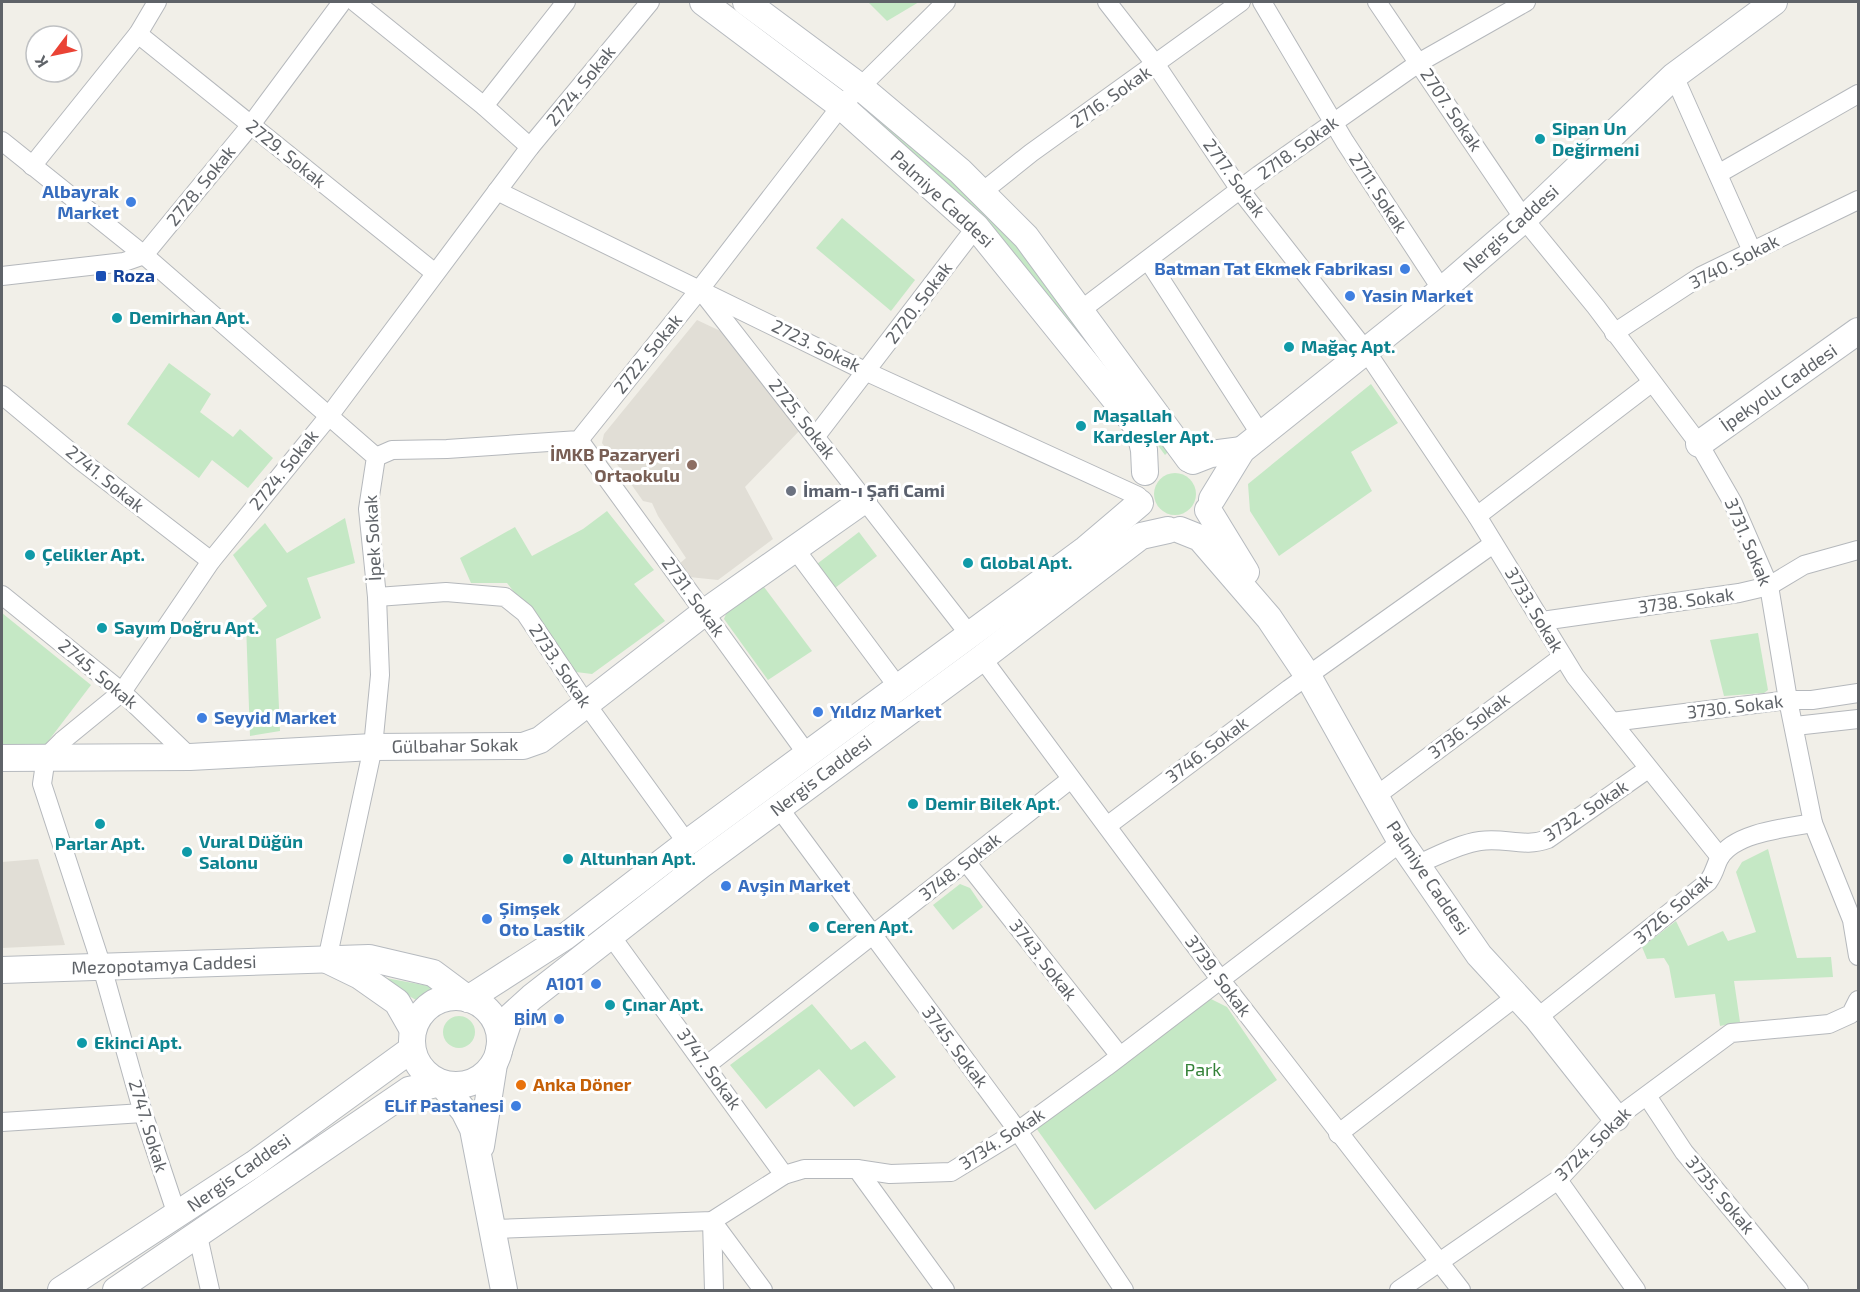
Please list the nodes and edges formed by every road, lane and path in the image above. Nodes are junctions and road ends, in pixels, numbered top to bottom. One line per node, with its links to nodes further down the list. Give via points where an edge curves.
1 (157, 2): 15 (street)
2 (342, 2): 24 (street, 2728. Sokak)
3 (355, 2): 21 (street)
4 (566, 2): 21 (street)
5 (650, 2): 26 (street, 2724. Sokak)
6 (703, 2): 22 (main road, Palmiye Caddesi)
7 (746, 2): 19 (main road, Palmiye Caddesi)
8 (946, 2): 19 (street, 2722. Sokak)
9 (1107, 2): 17 (street, 2717. Sokak)
10 (1241, 2): 17 (street, 2716. Sokak)
11 (1262, 2): 23 (street, 2711. Sokak)
12 (1377, 2): 16 (street, 2707. Sokak)
13 (1526, 2): 16 (street, 2718. Sokak)
14 (1774, 2): 18 (main road, Nergis Caddesi)
15 (138, 34): 24 (street, 2729. Sokak); 27 (street)
16 (1420, 62): 23 (street, 2718. Sokak); 33 (street, 2707. Sokak)
17 (1156, 65): 29 (street, 2717. Sokak); 31 (street, 2716. Sokak)
18 (1674, 76): 28 (street); 33 (main road, Nergis Caddesi)
19 (859, 86): 22 (street, 2722. Sokak); 31 (main road, Palmiye Caddesi)
20 (1858, 94): 28 (street)
21 (484, 106): 26 (street)
22 (841, 106): 34 (main road, Palmiye Caddesi); 40 (street, 2722. Sokak)
23 (1334, 122): 29 (street, 2718. Sokak); 41 (street, 2711. Sokak)
24 (250, 126): 36 (street, 2728. Sokak); 38 (street, 2729. Sokak)
25 (2, 141): 27 (street)
26 (530, 147): 30 (street, 2724. Sokak)
27 (32, 166): 36 (street)
28 (1718, 174): 35 (street)
29 (1240, 190): 37 (street, 2718. Sokak); 45 (street, 2717. Sokak)
30 (497, 191): 38 (street, 2724. Sokak); 40 (street, 2723. Sokak)
31 (981, 193): 42 (main road, Palmiye Caddesi, via 1026,237)
32 (1858, 201): 35 (street, 3740. Sokak)
33 (1524, 219): 41 (main road, Nergis Caddesi); 44 (street, 3731. Sokak)
34 (976, 227): 46 (street, 2720. Sokak); 56 (main road, Palmiye Caddesi, via 1139,429 1144,450)
35 (1752, 251): 44 (street, 3740. Sokak, via 1701,276)
36 (144, 255): 39 (street, via 124,262); 49 (street)
37 (1148, 260): 42 (street, 2718. Sokak); 52 (street)
38 (435, 273): 49 (street, 2724. Sokak)
39 (2, 276)
40 (700, 289): 46 (street, 2723. Sokak); 50 (street, 2725. Sokak); 51 (street, 2722. Sokak)
41 (1442, 290): 45 (main road, Nergis Caddesi)
42 (1080, 310): 55 (main road, Palmiye Caddesi)
43 (1858, 331): 53 (main road, İpekyolu Caddesi)
44 (1614, 333): 47 (street, 3731. Sokak)
45 (1366, 351): 52 (main road, Nergis Caddesi); 59 (street, 3733. Sokak)
46 (867, 372): 50 (street, 2720. Sokak); 56 (street, 2723. Sokak)
47 (1651, 383): 53 (street, 3731. Sokak); 59 (street)
48 (2, 395): 64 (street, 2741. Sokak)
49 (328, 416): 54 (street); 64 (street, 2724. Sokak)
50 (816, 436): 57 (street, 2725. Sokak)
51 (579, 440): 54 (street, via 392,450); 68 (street, 2731. Sokak)
52 (1251, 442): 55 (main road); 58 (main road)
53 (1699, 444): 65 (street, 3731. Sokak, via 1733,503)
54 (376, 457): 67 (street, İpek Sokak, via 368,509)
55 (1191, 460): 56 (main road, via 1177,456 1154,463); 58 (main road, via 1208,476)
56 (1141, 490): 60 (main road, via 1148,518); 71 (main road, Nergis Caddesi, via 1086,549)
57 (864, 500): 62 (main road, Gülbahar Sokak); 71 (street, 2725. Sokak)
58 (1210, 504): 60 (main road, via 1201,520); 69 (main road, Palmiye Caddesi)
59 (1477, 516): 61 (street, 3733. Sokak)
60 (1174, 530): 69 (main road, Palmiye Caddesi, via 1200,538); 73 (main road, Nergis Caddesi, via 1141,536)
61 (1493, 544): 70 (street, 3733. Sokak); 74 (street, 3746. Sokak)
62 (795, 549): 68 (main road, Gülbahar Sokak); 75 (street)
63 (1858, 550): 65 (street, 3738. Sokak, via 1804,565)
64 (211, 561): 76 (street, 2724. Sokak)
65 (1769, 586): 70 (street, 3738. Sokak); 78 (street, 3731. Sokak)
66 (2, 596): 76 (street, 2745. Sokak)
67 (377, 597): 79 (street, 2733. Sokak, via 446,592 505,597 525,613); 83 (street, İpek Sokak, via 380,675)
68 (705, 612): 79 (main road, Gülbahar Sokak); 84 (street, 2731. Sokak)
69 (1269, 618): 74 (main road, Palmiye Caddesi)
70 (1542, 621): 72 (street, 3733. Sokak)
71 (969, 634): 75 (main road, Nergis Caddesi)
72 (1562, 657): 81 (street, 3733. Sokak); 90 (street, 3736. Sokak)
73 (982, 658): 89 (street, 3739. Sokak); 91 (main road, Nergis Caddesi)
74 (1308, 676): 90 (main road, Palmiye Caddesi); 93 (street, 3746. Sokak)
75 (898, 687): 84 (main road, Nergis Caddesi)
76 (122, 692): 85 (street, 2724. Sokak); 86 (street, 2745. Sokak)
77 (1858, 693): 78 (street, 3730. Sokak)
78 (1788, 700): 81 (street, 3730. Sokak); 82 (street, 3731. Sokak)
79 (587, 705): 83 (main road, Gülbahar Sokak, via 540,740 523,746); 95 (street, 2733. Sokak)
80 (1858, 719): 82 (street)
81 (1612, 722): 88 (street, 3733. Sokak)
82 (1795, 726): 92 (street, 3731. Sokak)
83 (373, 747): 86 (main road, Gülbahar Sokak); 103 (street, İpek Sokak)
84 (807, 754): 95 (main road, Nergis Caddesi)
85 (46, 757): 86 (main road, Gülbahar Sokak); 87 (main road, Gülbahar Sokak); 104 (street, via 42,784)
86 (190, 757)
87 (2, 758)
88 (1648, 769): 96 (street, 3733. Sokak); 98 (street, 3732. Sokak, via 1548,838 1533,844 1500,839 1477,841)
89 (1071, 779): 93 (street, 3739. Sokak); 97 (street, 3748. Sokak)
90 (1376, 796): 94 (main road, Palmiye Caddesi)
91 (779, 808): 100 (street, 3745. Sokak); 101 (main road, Nergis Caddesi)
92 (1813, 823): 96 (street, 3726. Sokak, via 1761,832 1738,842); 99 (street, 3731. Sokak)
93 (1107, 826): 106 (street, 3739. Sokak)
94 (1401, 842): 98 (main road, Palmiye Caddesi); 106 (street, 3734. Sokak)
95 (687, 843): 108 (main road, Nergis Caddesi, via 566,936)
96 (1720, 857): 110 (street, 3726. Sokak, via 1708,882)
97 (967, 863): 100 (street, 3748. Sokak); 112 (street, 3743. Sokak)
98 (1418, 864): 107 (main road, Palmiye Caddesi, via 1479,955)
99 (1855, 920): 102 (street, 3731. Sokak)
100 (871, 935): 114 (street, 3748. Sokak); 120 (street, 3745. Sokak)
101 (611, 936): 113 (main road, Nergis Caddesi, via 510,1017); 114 (street, 3747. Sokak)
102 (1858, 956)
103 (327, 960): 104 (main road, Mezopotamya Caddesi); 108 (main road, Mezopotamya Caddesi, via 369,958 405,965 433,973); 111 (main road, Mezopotamya Caddesi, via 360,976 397,1002)
104 (102, 967): 105 (main road, Mezopotamya Caddesi); 117 (street, 2747. Sokak)
105 (2, 970)
106 (1220, 980): 112 (street, 3734. Sokak); 121 (street, 3739. Sokak)
107 (1518, 996): 110 (main road, Palmiye Caddesi); 121 (street)
108 (468, 999): 111 (main road, via 447,997 434,1002 422,1011); 113 (main road, via 486,1008 495,1021 500,1035)
109 (1858, 1000): 116 (street, 3724. Sokak, via 1851,1014 1829,1024 1731,1034)
110 (1537, 1018): 118 (main road, Palmiye Caddesi)
111 (412, 1039): 115 (main road, via 418,1064); 126 (main road, Nergis Caddesi, via 254,1164)
112 (1120, 1056): 120 (street, 3734. Sokak)
113 (496, 1057): 115 (main road, via 484,1076 471,1083); 122 (main road, via 485,1105)
114 (707, 1065): 124 (street, 3747. Sokak)
115 (441, 1083): 122 (main road, via 468,1120); 129 (main road, Nergis Caddesi, via 409,1090)
116 (1647, 1096): 118 (street, 3724. Sokak); 142 (street, 3735. Sokak, via 1684,1152)
117 (143, 1113): 119 (street); 126 (street, 2747. Sokak)
118 (1616, 1118): 125 (street, 3724. Sokak)
119 (2, 1122)
120 (1018, 1131): 123 (street, 3734. Sokak, via 951,1172 890,1174); 138 (street, 3745. Sokak)
121 (1338, 1134): 130 (street, 3739. Sokak)
122 (480, 1158): 128 (main road)
123 (857, 1169): 124 (street, 3734. Sokak, via 804,1169); 137 (street)
124 (784, 1175): 127 (street, 3734. Sokak)
125 (1558, 1180): 130 (street, 3724. Sokak); 141 (street)
126 (177, 1215): 131 (main road, Nergis Caddesi)
127 (712, 1221): 128 (street); 135 (street); 136 (street)
128 (494, 1229): 134 (main road)
129 (198, 1236): 132 (main road, Nergis Caddesi); 133 (street)
130 (1438, 1262): 139 (street, 3724. Sokak); 140 (street, 3739. Sokak)
131 (61, 1290)
132 (116, 1290)
133 (210, 1290)
134 (504, 1290)
135 (714, 1290)
136 (763, 1290)
137 (945, 1290)
138 (1122, 1290)
139 (1400, 1290)
140 (1461, 1290)
141 (1636, 1290)
142 (1799, 1290)

